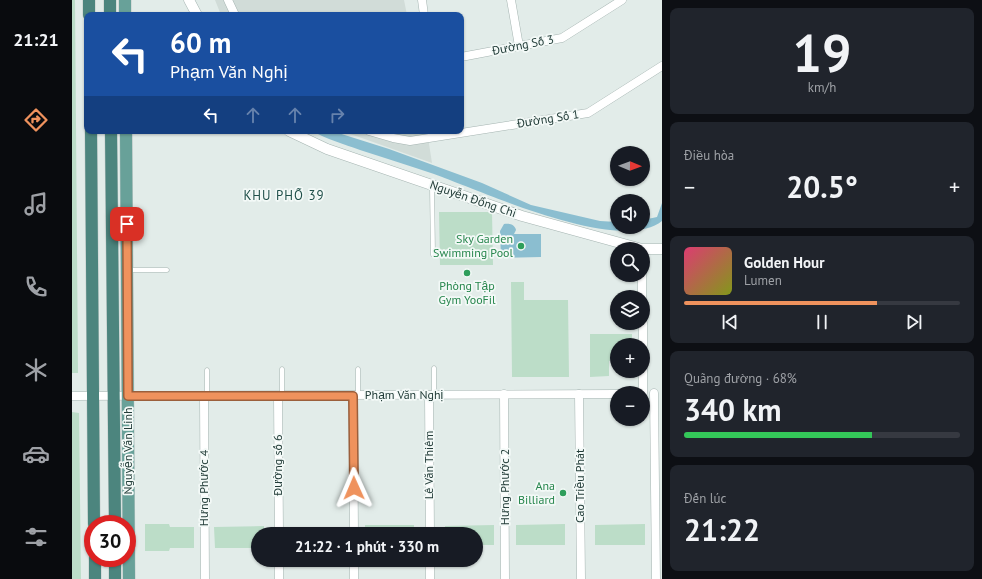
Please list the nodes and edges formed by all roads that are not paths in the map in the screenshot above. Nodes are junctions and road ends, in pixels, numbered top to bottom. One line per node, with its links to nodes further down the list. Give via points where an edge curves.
1 (89, 0): 9 (highway)
2 (110, 0): 10 (highway)
3 (125, 0): 11 (main road)
4 (189, 0): 12 (street)
5 (228, 0): 13 (street)
6 (422, 0): 14 (street)
7 (511, 0): 15 (street)
8 (622, 0): 15 (street, Đường Số 3, via 562,38)
9 (89, 12)
10 (110, 12)
11 (125, 12)
12 (195, 12)
13 (234, 12)
14 (424, 12)
15 (519, 46): 16 (street, Đường Số 3)
16 (464, 56)
17 (662, 66): 18 (street, Đường Số 1, via 588,113)
18 (464, 130)
19 (91, 134): 42 (highway)
20 (111, 134): 43 (highway, Nguyễn Văn Linh)
21 (126, 134): 30 (main road, Nguyễn Văn Linh)
22 (295, 134): 25 (street, Nguyễn Đổng Chi, via 327,149)
23 (379, 134): 24 (street, Đường Số 1, via 410,141)
24 (440, 134)
25 (432, 185): 26 (street, Nguyễn Đổng Chi, via 529,218); 29 (lane)
26 (616, 242)
27 (650, 249): 28 (street, Nguyễn Đổng Chi)
28 (662, 249)
29 (433, 255)
30 (127, 270): 31 (lane); 44 (main road, Nguyễn Văn Linh)
31 (167, 270)
32 (434, 368): 40 (lane)
33 (282, 369): 45 (lane)
34 (358, 369): 46 (lane)
35 (207, 370): 47 (lane)
36 (658, 393): 67 (street)
37 (504, 394): 38 (street, Phạm Văn Nghị); 40 (street, Phạm Văn Nghị); 65 (street, Hưng Phước 2)
38 (579, 394): 39 (street, Phạm Văn Nghị); 66 (street, Cao Triều Phát)
39 (610, 394)
40 (431, 395): 46 (street, Phạm Văn Nghị); 52 (street, Lê Văn Thiêm)
41 (72, 396): 42 (street, Phạm Văn Nghị)
42 (94, 396): 43 (street, Phạm Văn Nghị); 48 (highway)
43 (114, 396): 44 (street, Phạm Văn Nghị); 49 (highway, Nguyễn Văn Linh)
44 (128, 396): 47 (street, Phạm Văn Nghị); 60 (main road, Nguyễn Văn Linh)
45 (280, 396): 46 (street, Phạm Văn Nghị); 47 (street, Phạm Văn Nghị); 50 (street, Đường số 6)
46 (356, 396): 51 (street)
47 (206, 397): 61 (street, Hưng Phước 4)
48 (94, 515)
49 (115, 515)
50 (279, 527)
51 (354, 527)
52 (430, 527)
53 (95, 567): 58 (highway)
54 (115, 567): 59 (highway)
55 (279, 567): 62 (street)
56 (354, 567): 63 (street)
57 (430, 567): 64 (street)
58 (95, 579)
59 (115, 579)
60 (129, 579)
61 (205, 579)
62 (279, 579)
63 (354, 579)
64 (430, 579)
65 (505, 579)
66 (581, 579)
67 (656, 579)

